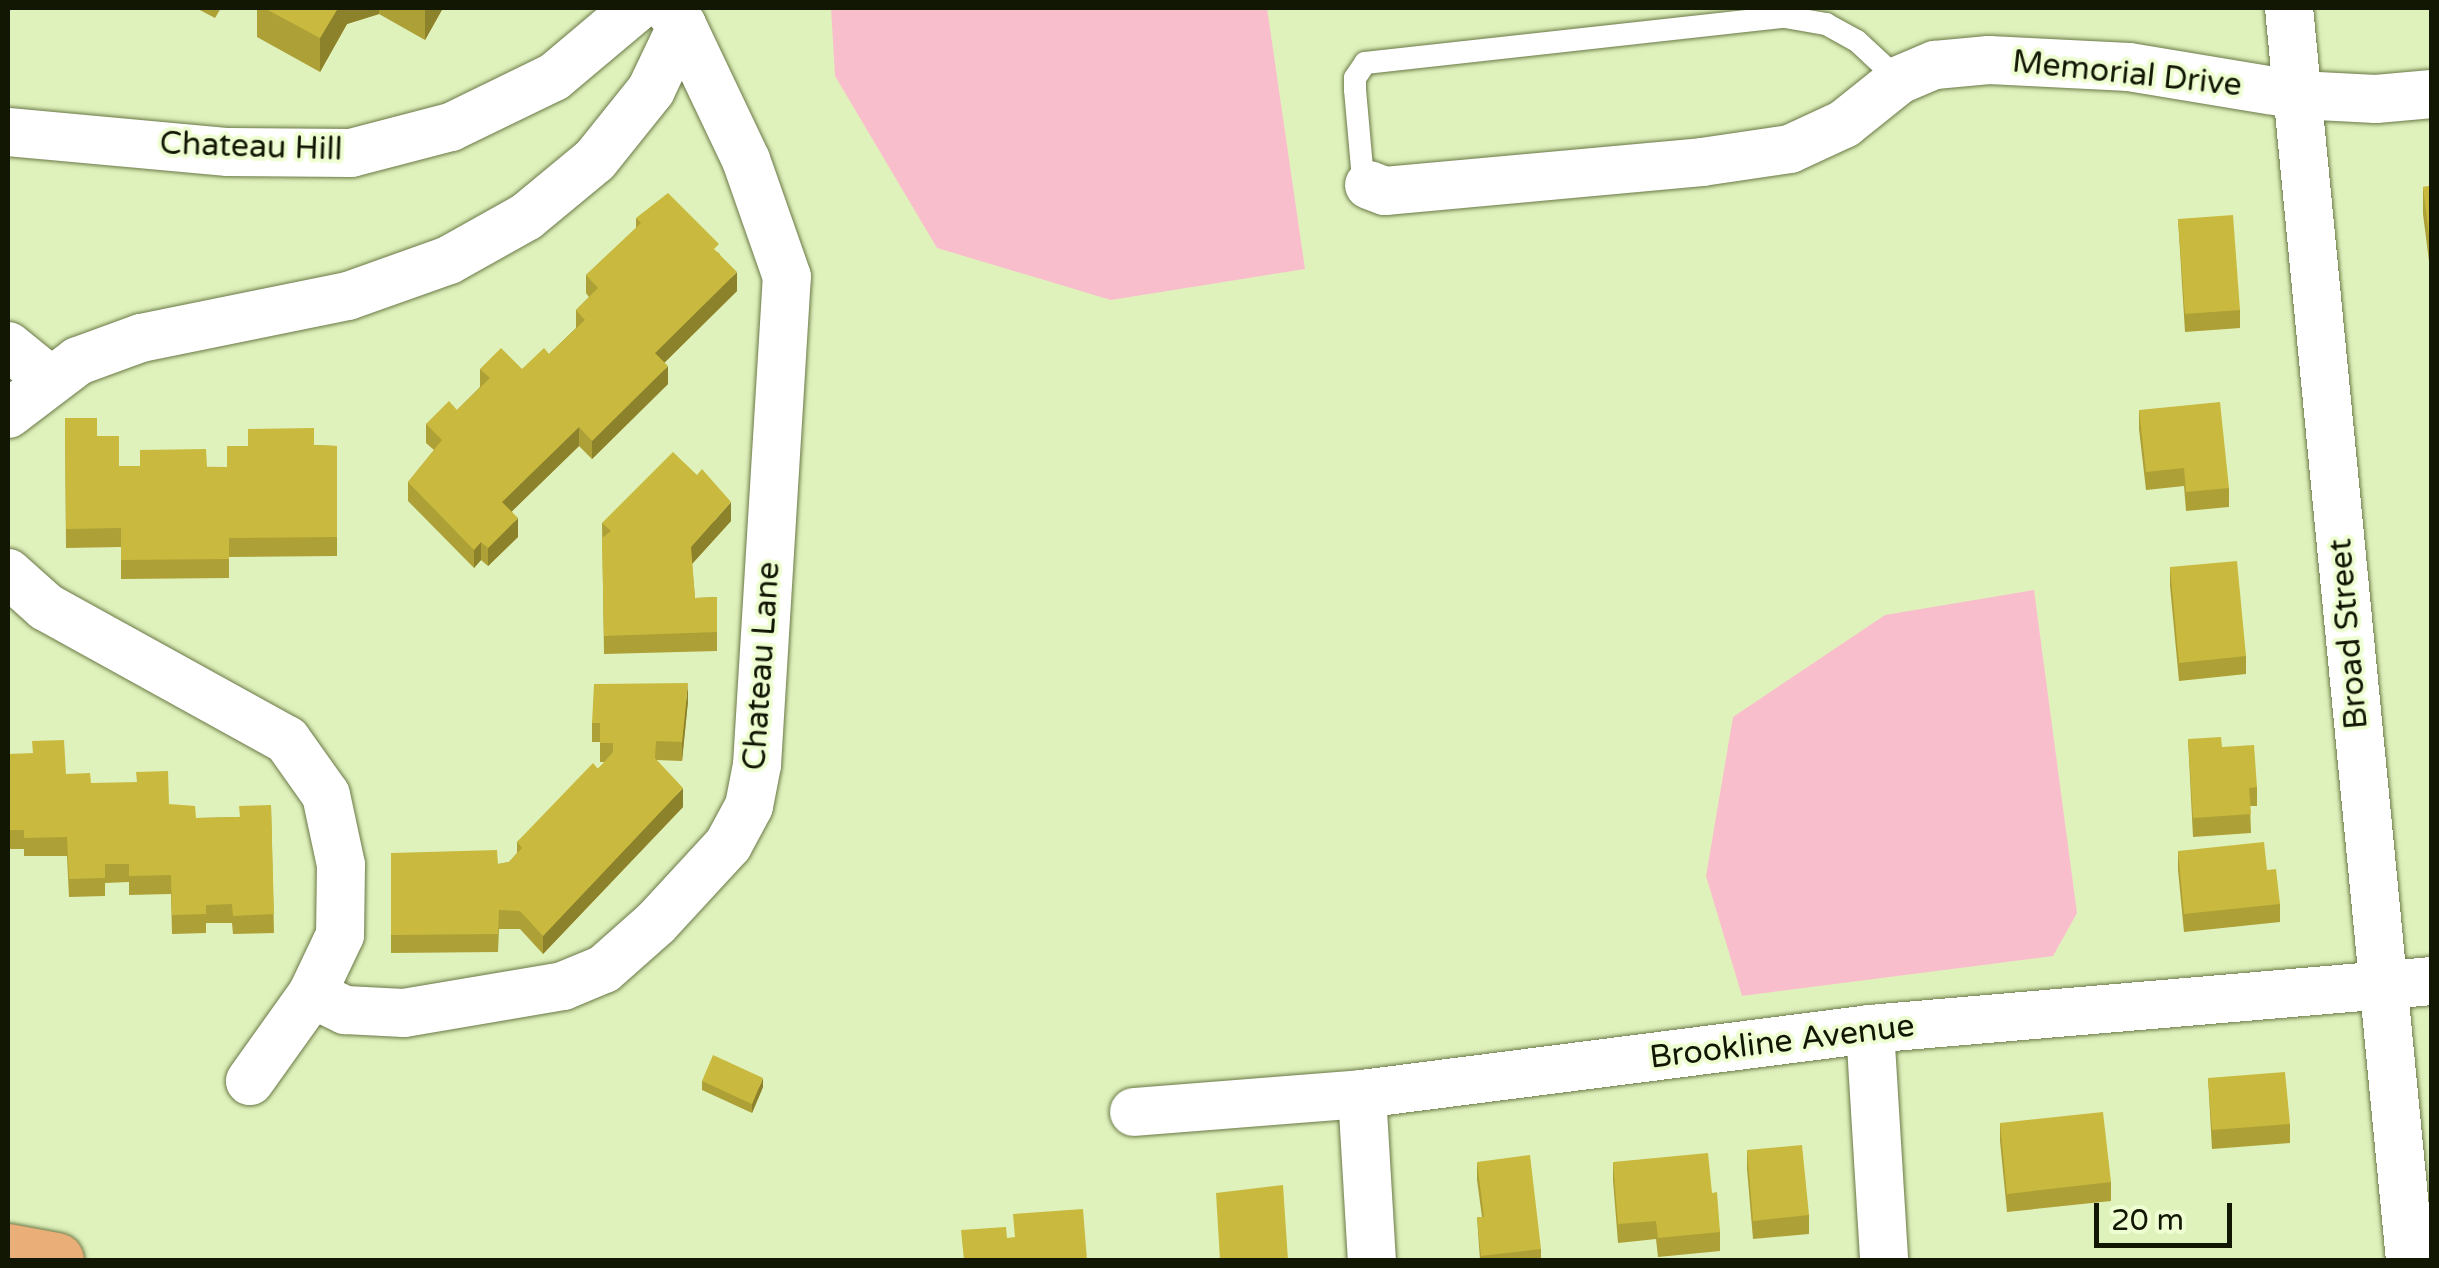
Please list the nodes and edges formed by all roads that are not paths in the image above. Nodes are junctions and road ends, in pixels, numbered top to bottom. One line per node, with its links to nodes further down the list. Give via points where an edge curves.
1 (636, 8): 7 (street, Chateau Hill, via 554,77 451,127 350,152 228,152)
2 (2289, 8): 6 (street, Broad Street)
3 (675, 16): 10 (street, Chateau Lane, via 651,90 596,160 526,218 449,260 348,296 140,338 78,361); 15 (street, Chateau Lane, via 746,160 787,277 758,765 748,806 728,845 656,922 604,968 577,980 404,1013 345,1010)
4 (1899, 80): 6 (street, Memorial Drive, via 1935,65 1990,60 2130,68); 8 (street, Memorial Drive, via 1844,124 1790,149 1384,191); 8 (lane, via 1857,41 1826,24 1785,17 1364,62 1354,90)
5 (2432, 94): 6 (street, Memorial Drive)
6 (2298, 95): 14 (street, Broad Street)
7 (8, 132)
8 (1369, 185)
9 (8, 346): 10 (street)
10 (50, 380): 11 (street, Chateau Lane)
11 (8, 414)
12 (8, 573): 15 (street, via 46,607 287,740 326,795 341,864 340,934)
13 (2432, 981): 14 (street, Brookline Avenue)
14 (2382, 986): 16 (street, Brookline Avenue); 24 (street, Broad Street)
15 (312, 994): 17 (street)
16 (1870, 1030): 18 (street, Brookline Avenue); 23 (street)
17 (250, 1081)
18 (1362, 1094): 19 (street, Brookline Avenue); 22 (street)
19 (1134, 1112)
20 (8, 1251): 21 (highway)
21 (56, 1260)
22 (1372, 1260)
23 (1884, 1260)
24 (2410, 1260)

